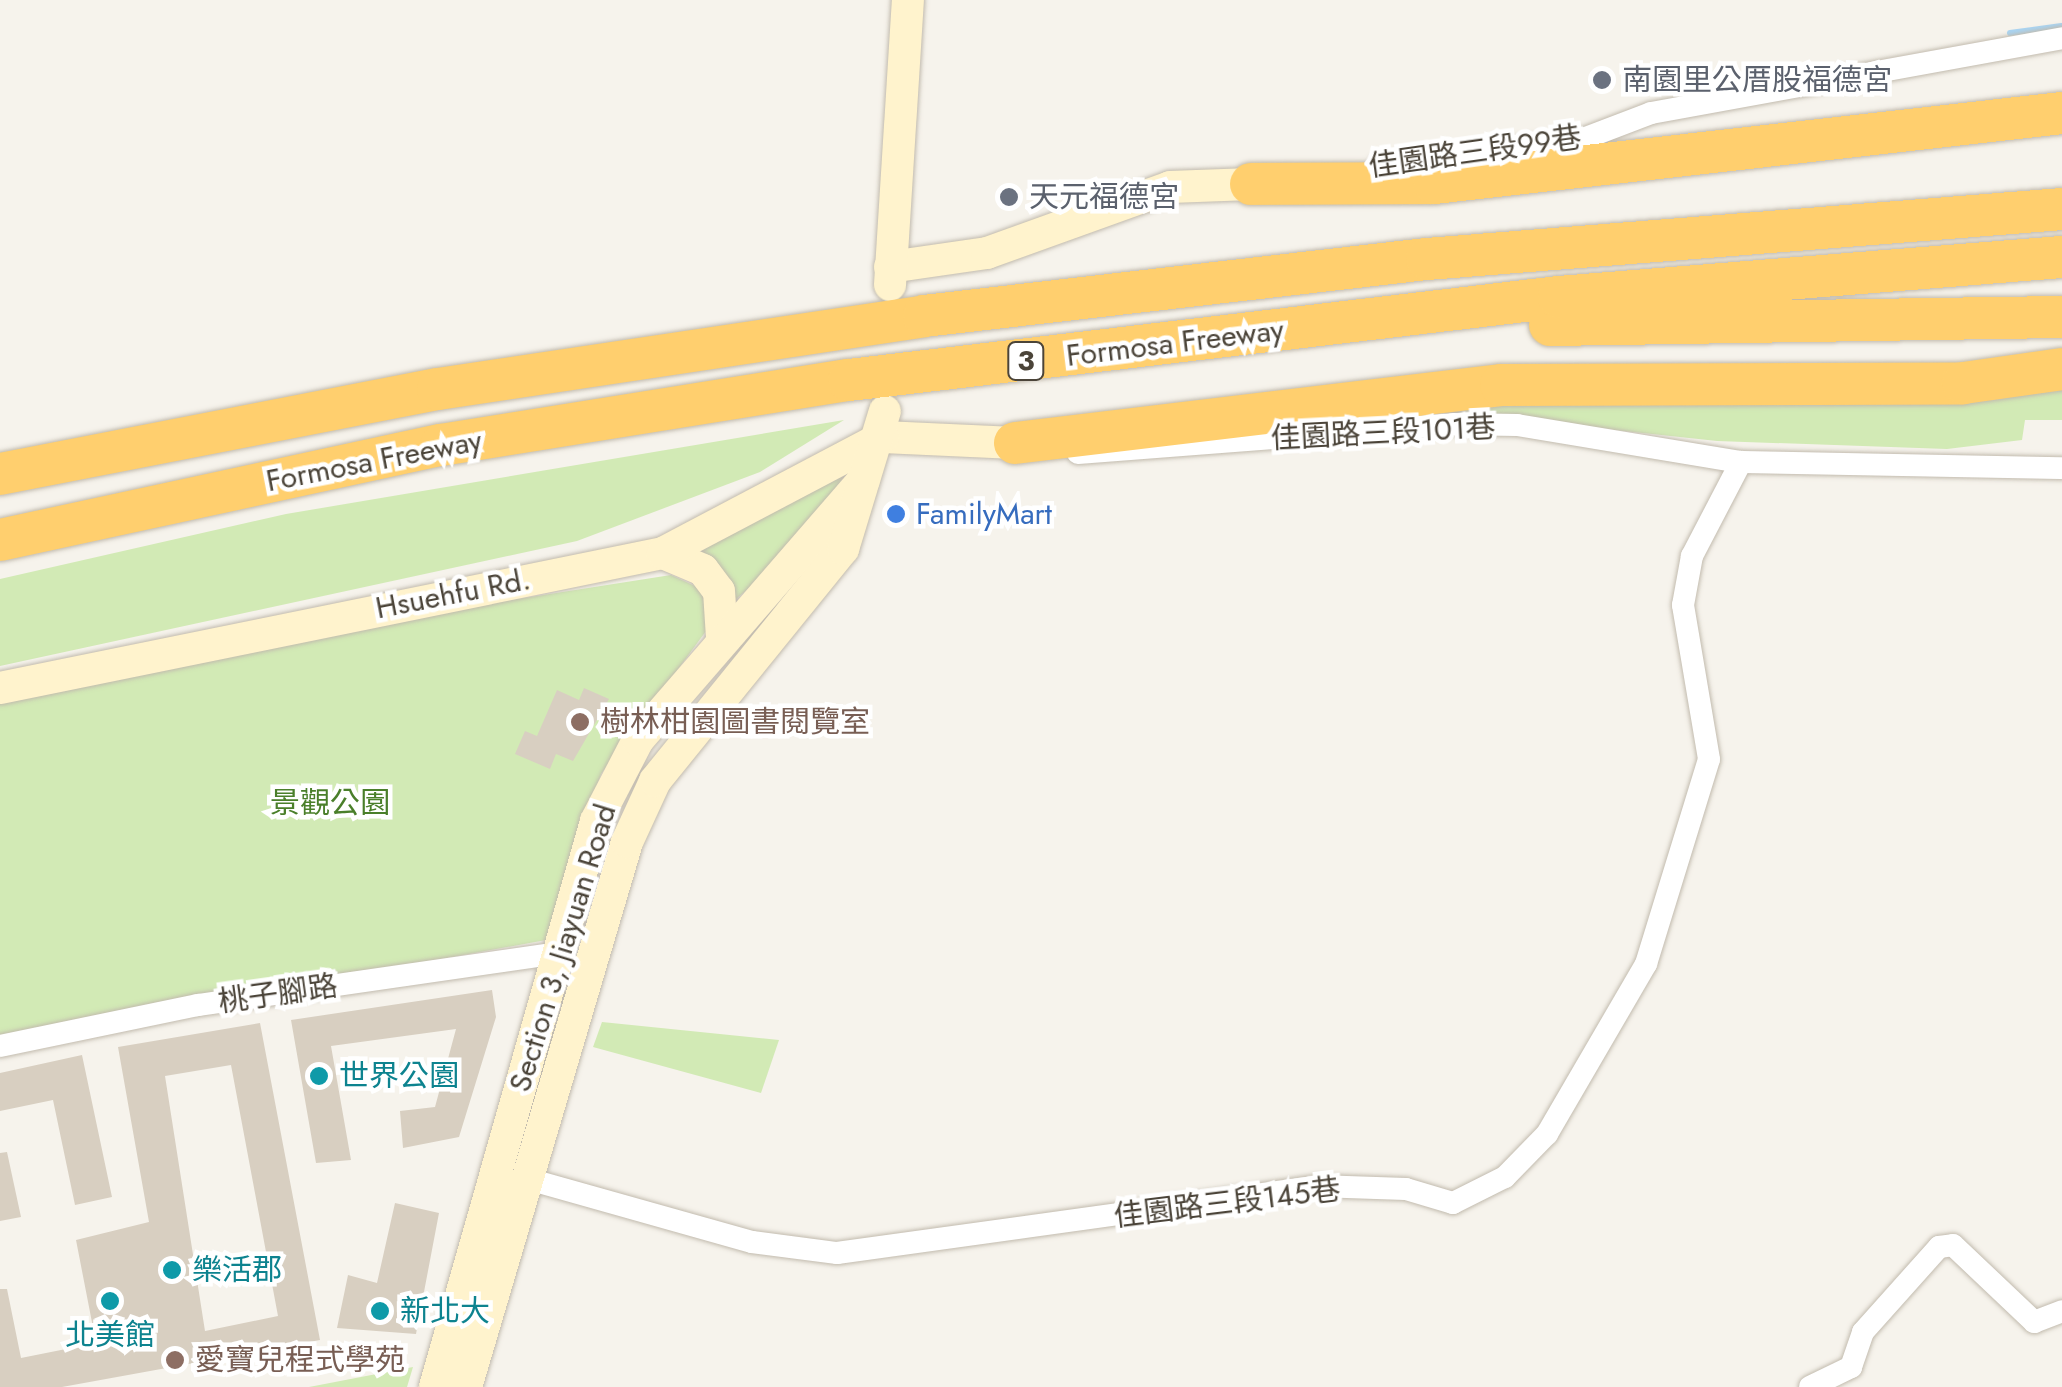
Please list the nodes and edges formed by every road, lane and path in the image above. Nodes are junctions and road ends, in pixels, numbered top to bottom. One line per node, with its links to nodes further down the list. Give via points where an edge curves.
1 (908, 0): 4 (street, 佳園路三段99巷, via 890,277 987,252 1170,188)
2 (2062, 38): 4 (street, 佳園路三段99巷, via 1651,113 1583,138)
3 (2062, 112): 4 (highway, via 1434,183)
4 (1251, 184)
5 (2062, 186): 8 (highway)
6 (2062, 209): 8 (highway, Formosa Freeway / 3)
7 (2062, 257): 10 (highway, Formosa Freeway / 3, via 1578,295)
8 (1426, 259): 17 (highway, Formosa Freeway / 3, via 685,349)
9 (2062, 317): 10 (highway, via 1602,322)
10 (1180, 344): 18 (highway, Formosa Freeway / 3, via 849,380 441,445)
11 (2062, 369): 13 (highway, via 1963,384 1501,385)
12 (884, 424): 13 (street, 佳園路三段101巷); 16 (street, Section 3, Jiayuan Road); 19 (street, Hsuehfu Rd.)
13 (1015, 443): 14 (street, 佳園路三段101巷, via 1090,455 1517,425)
14 (1742, 462): 15 (street, 佳園路三段101巷); 24 (street, 佳園路三段145巷, via 1692,556 1683,605 1709,759 1646,964 1547,1134 1505,1177 1453,1203 1406,1189 1317,1186 837,1253 752,1242)
15 (2062, 468)
16 (871, 472): 20 (street, Section 3, Jiayuan Road); 24 (street, Section 3, Jiayuan Road, via 843,549 655,781 627,842)
17 (0, 474)
18 (0, 540)
19 (663, 553): 20 (street, via 702,570 719,590); 21 (street, Hsuehfu Rd.)
20 (722, 638): 22 (street, Section 3, Jiayuan Road, via 638,740 596,821)
21 (0, 688)
22 (557, 954): 23 (street, 桃子腳路, via 198,1005); 26 (street, Section 3, Jiayuan Road)
23 (0, 1046)
24 (528, 1180): 27 (street, Section 3, Jiayuan Road)
25 (2062, 1311): 28 (street, via 2034,1322 1953,1246 1939,1247 1863,1332 1851,1367)
26 (435, 1387)
27 (466, 1387)
28 (1810, 1387)

